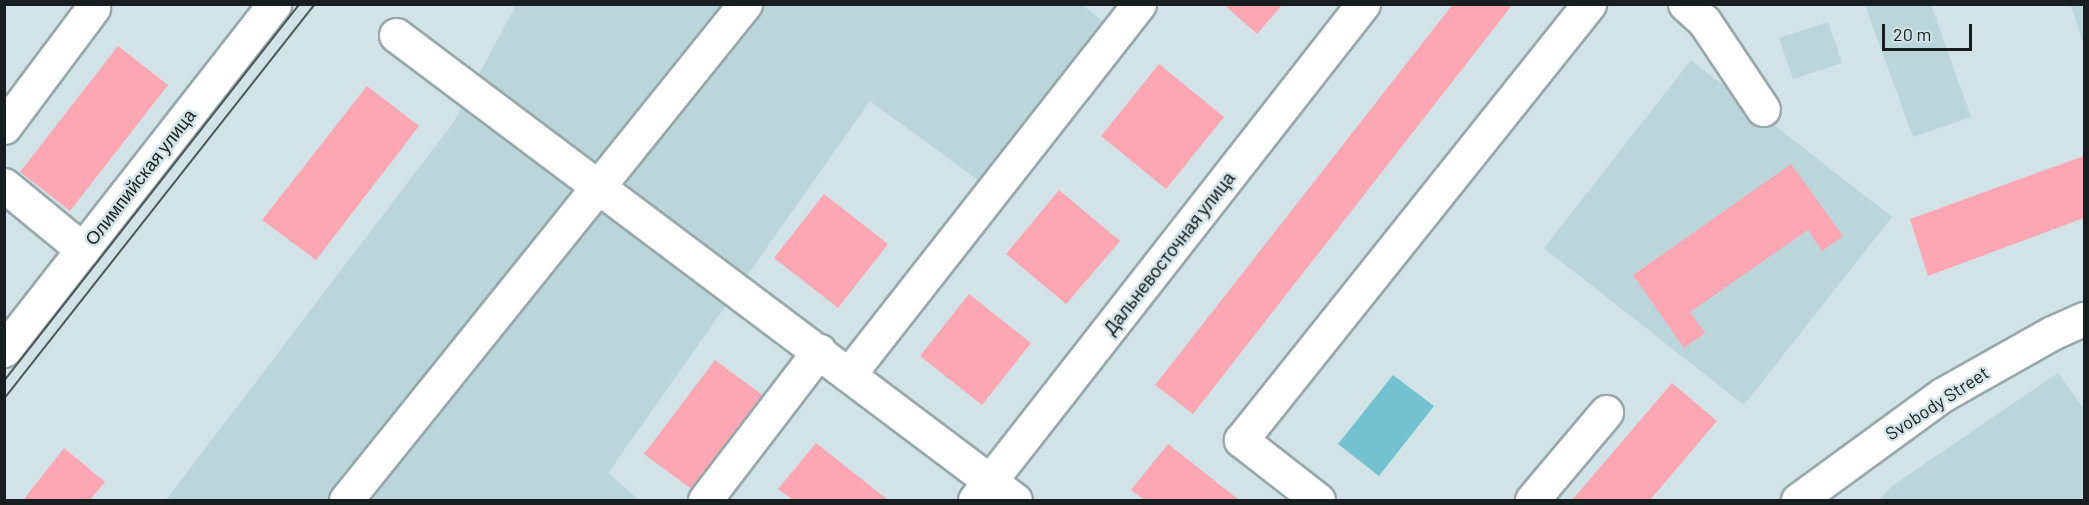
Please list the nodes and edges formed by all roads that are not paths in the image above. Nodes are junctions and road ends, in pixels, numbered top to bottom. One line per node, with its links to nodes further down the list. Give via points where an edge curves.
1 (274, 4): 13 (street, Олимпийская улица)
2 (744, 4): 12 (street)
3 (1139, 4): 17 (street)
4 (1363, 4): 19 (street, Дальневосточная улица)
5 (1589, 4): 22 (street, via 1240,440)
6 (1685, 4): 9 (street, via 1704,21)
7 (93, 8): 10 (street)
8 (396, 35): 12 (street)
9 (1763, 109)
10 (4, 127)
11 (4, 185): 13 (street)
12 (596, 188): 16 (street); 20 (street)
13 (83, 250): 15 (street, Олимпийская улица)
14 (2085, 319): 24 (street, Svobody Street, via 2052,333 1942,395)
15 (4, 350)
16 (819, 351): 17 (street); 21 (street)
17 (849, 374): 19 (street)
18 (1606, 412): 23 (street)
19 (993, 494)
20 (346, 501)
21 (705, 501)
22 (1318, 501)
23 (1532, 501)
24 (1798, 501)

